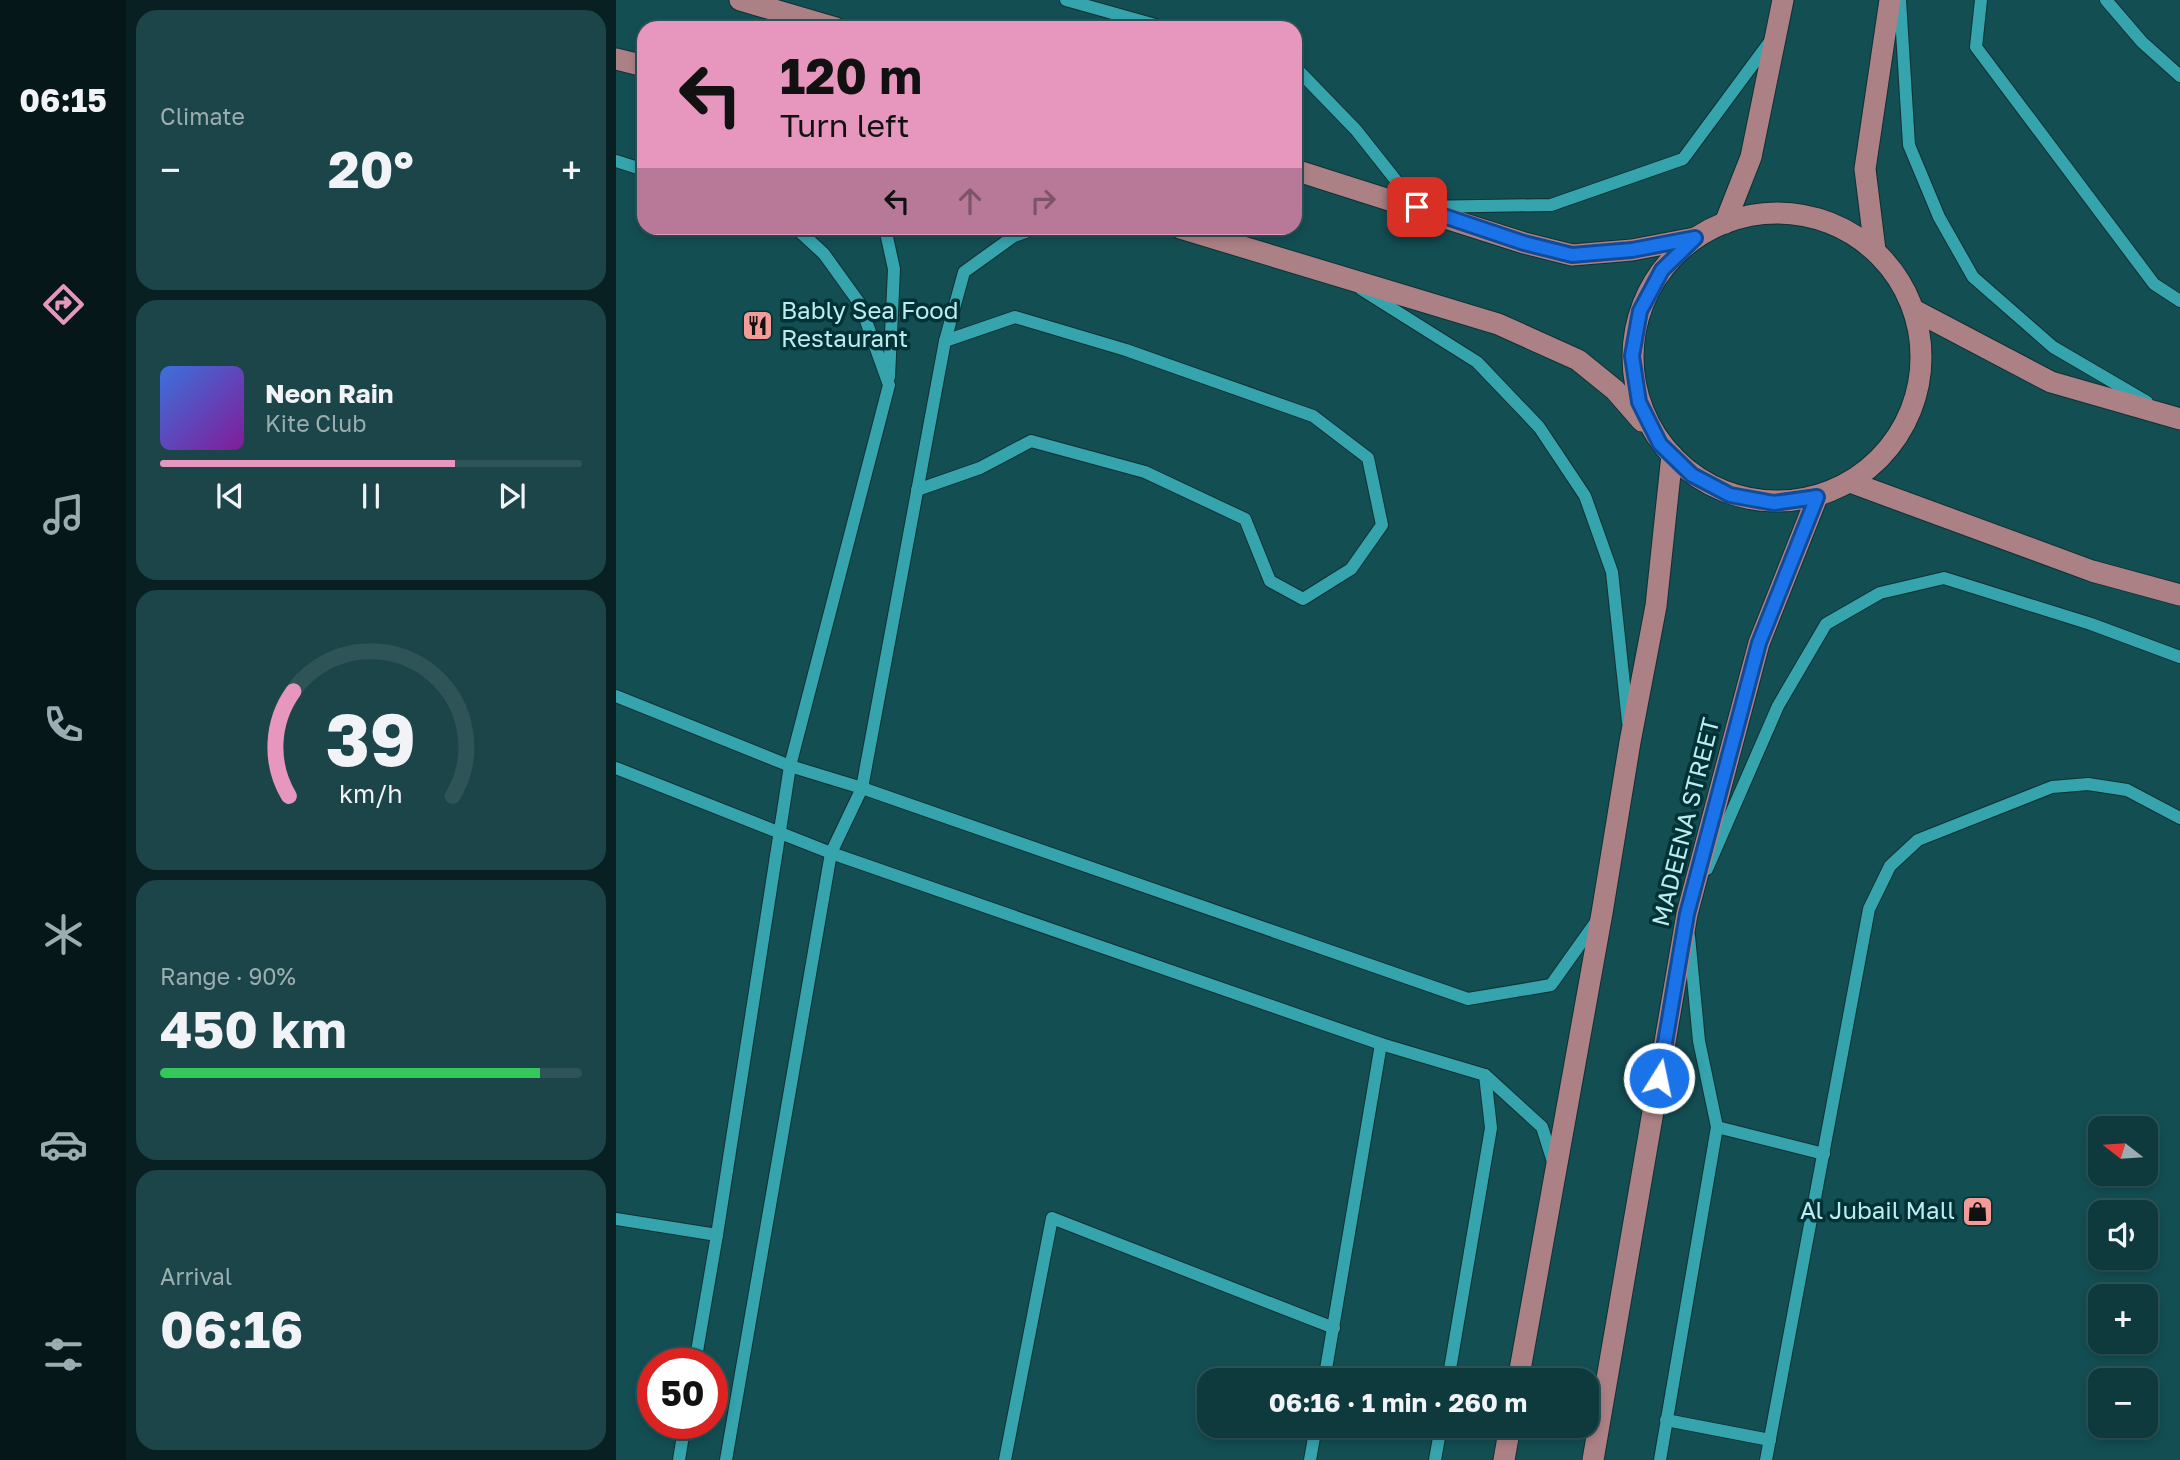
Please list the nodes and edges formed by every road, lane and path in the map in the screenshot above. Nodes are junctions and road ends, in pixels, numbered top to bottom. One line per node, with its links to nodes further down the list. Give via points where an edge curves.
1 (740, 0): 8 (main road)
2 (1066, 0): 9 (street)
3 (1783, 0): 10 (main road)
4 (1890, 0): 25 (main road, via 1865,169)
5 (1900, 0): 31 (street, via 1909,145 1939,217 1973,277 2053,347)
6 (1981, 0): 27 (street, via 1976,47 2154,284)
7 (2106, 0): 14 (street, via 2142,42)
8 (812, 21)
9 (1141, 21)
10 (1777, 31): 18 (street, via 1683,159 1551,205); 19 (main road, via 1751,157)
11 (616, 59): 12 (main road)
12 (637, 64)
13 (1302, 74): 18 (street, via 1356,130)
14 (2180, 76)
15 (616, 160): 16 (street)
16 (637, 168)
17 (1302, 172): 18 (main road)
18 (1417, 207): 24 (main road, via 1572,255)
19 (1725, 223): 24 (main road); 25 (main road, via 1784,211 1830,221)
20 (804, 235): 30 (street, via 824,254 860,304)
21 (887, 235): 30 (street, via 894,268)
22 (1017, 235): 29 (street, via 964,272)
23 (1203, 235): 26 (main road)
24 (1695, 238): 32 (main road, via 1662,270 1640,311 1632,356 1639,402)
25 (1875, 250): 28 (main road, via 1901,281)
26 (1339, 276): 32 (main road, via 1498,324 1578,360 1615,390); 39 (street, via 1477,362 1539,428 1585,495 1612,572)
27 (2180, 300)
28 (1914, 310): 31 (main road, via 2051,382); 33 (main road, via 1922,366 1913,409 1891,448)
29 (945, 341): 34 (street); 34 (street, via 1015,317 1126,350 1313,416 1368,458 1382,526 1352,569 1303,599 1270,581 1245,519 1145,472 1031,441 980,467)
30 (889, 385): 40 (street)
31 (2174, 417)
32 (1666, 449): 35 (main road, via 1692,475 1730,495 1774,503); 39 (main road, via 1656,606)
33 (1850, 482): 35 (main road); 36 (main road, via 2092,571)
34 (918, 490): 42 (street)
35 (1817, 497): 47 (main road, MADEENA STREET, via 1759,643)
36 (2180, 595)
37 (2180, 657): 47 (street, via 1944,578 1880,593 1826,624 1778,706)
38 (616, 696): 40 (street)
39 (1630, 742): 46 (main road)
40 (790, 766): 42 (street); 44 (street)
41 (616, 768): 44 (street)
42 (862, 788): 45 (street); 46 (street, via 1468,999 1551,985)
43 (2180, 818): 51 (street, via 2127,790 2088,783 2052,787 1918,840 1890,866 1869,909)
44 (781, 832): 45 (street); 54 (street)
45 (831, 853): 48 (street); 67 (street)
46 (1602, 913): 52 (main road)
47 (1687, 914): 50 (street, via 1699,1041); 72 (main road, MADEENA STREET)
48 (1381, 1044): 49 (street); 55 (street)
49 (1485, 1075): 52 (street, via 1542,1127); 58 (street, via 1491,1128)
50 (1717, 1127): 51 (street); 60 (street)
51 (1824, 1154): 65 (street)
52 (1555, 1169): 59 (main road)
53 (616, 1219): 54 (street)
54 (717, 1235): 56 (street)
55 (1334, 1328): 57 (street); 68 (street, via 1052,1218)
56 (698, 1348)
57 (1326, 1368)
58 (1450, 1368)
59 (1520, 1368)
60 (1666, 1420): 65 (street); 73 (street)
61 (1314, 1438): 69 (street)
62 (1439, 1438): 70 (street)
63 (1508, 1438): 71 (main road)
64 (682, 1439): 66 (street)
65 (1770, 1440): 74 (street)
66 (679, 1460)
67 (726, 1460)
68 (1005, 1460)
69 (1310, 1460)
70 (1435, 1460)
71 (1504, 1460)
72 (1593, 1460)
73 (1660, 1460)
74 (1766, 1460)

